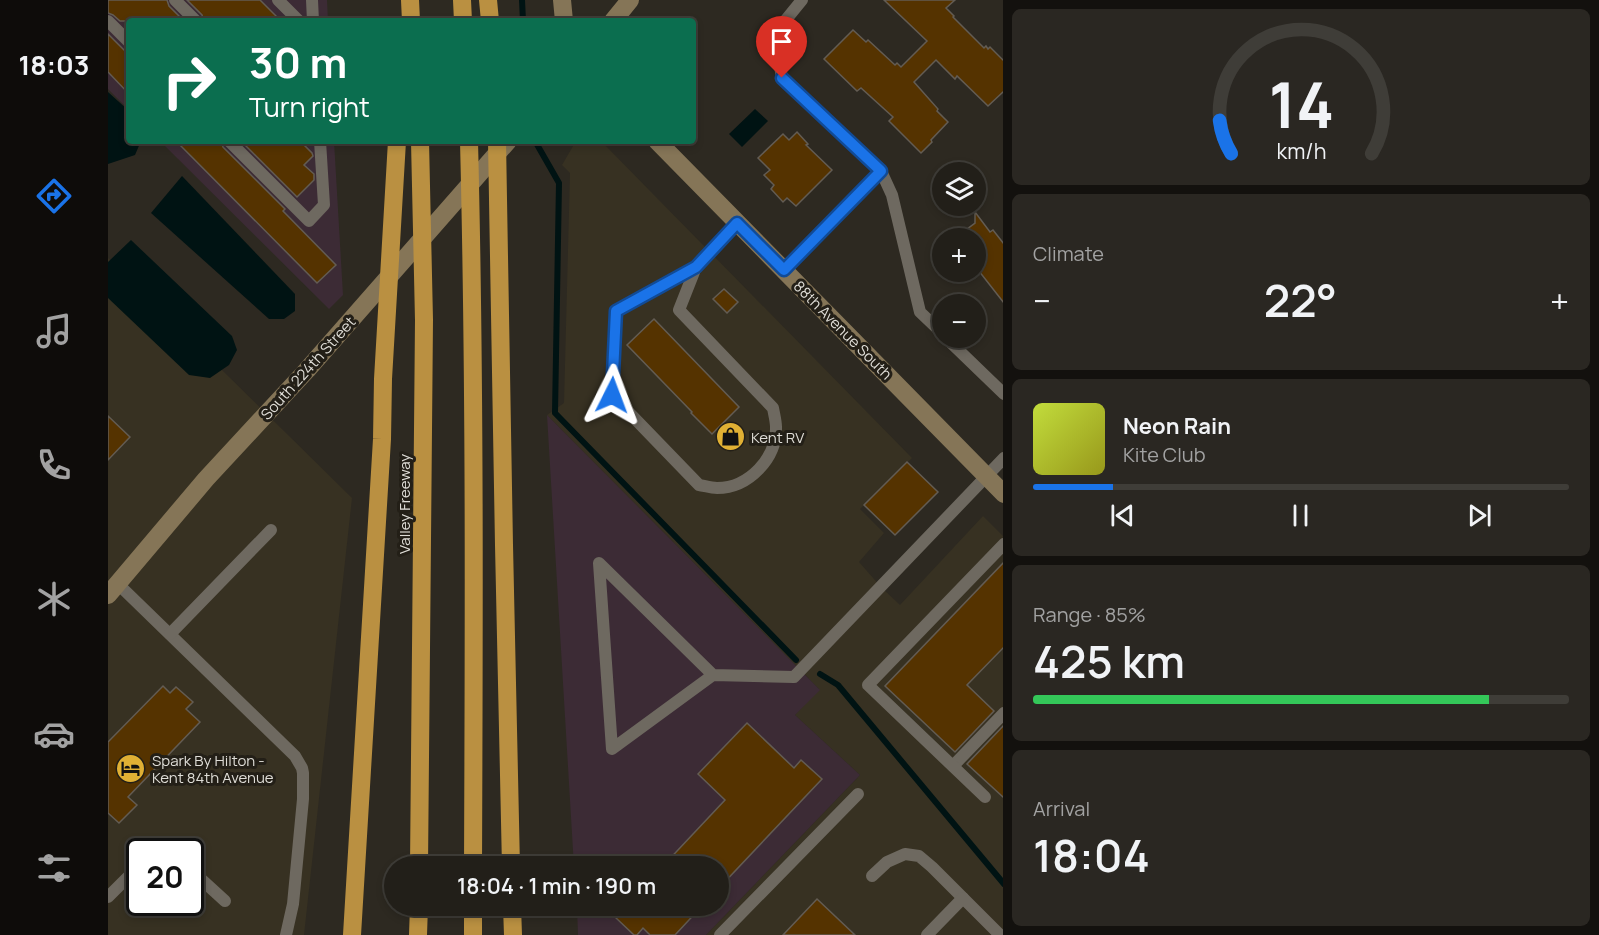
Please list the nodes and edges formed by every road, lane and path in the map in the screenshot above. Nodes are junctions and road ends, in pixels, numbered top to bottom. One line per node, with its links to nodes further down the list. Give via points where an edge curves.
1 (175, 0): 10 (lane)
2 (278, 0): 11 (lane)
3 (312, 0): 12 (lane)
4 (408, 0): 13 (highway); 14 (highway)
5 (462, 0): 15 (highway)
6 (488, 0): 16 (highway)
7 (562, 0): 17 (street)
8 (802, 0): 29 (lane, via 775,37 782,78)
9 (628, 3): 18 (street)
10 (193, 18)
11 (297, 18)
12 (313, 18)
13 (405, 18)
14 (411, 18)
15 (463, 18)
16 (490, 18)
17 (564, 18)
18 (616, 18)
19 (108, 21): 20 (lane)
20 (126, 39)
21 (232, 144): 22 (lane, via 309,221 324,205)
22 (319, 144)
23 (397, 144): 61 (highway)
24 (420, 144): 48 (highway, Valley Freeway, via 424,332)
25 (470, 144): 49 (highway)
26 (497, 144): 50 (highway)
27 (505, 144): 41 (street, South 224th Street)
28 (660, 144): 30 (street, 88th Avenue South)
29 (881, 171): 32 (lane); 33 (lane, via 892,195 920,312)
30 (737, 223): 31 (lane); 32 (street, 88th Avenue South)
31 (696, 267): 31 (lane, via 616,311 612,395 699,485 718,488 752,476 766,462 774,445 776,427 773,408 679,310)
32 (784, 270): 37 (street, 88th Avenue South)
33 (932, 323)
34 (956, 348): 35 (lane)
35 (1003, 393)
36 (1003, 459): 37 (lane)
37 (987, 477): 38 (street, 88th Avenue South); 43 (lane, via 794,677)
38 (1003, 493)
39 (271, 530): 42 (lane)
40 (1003, 545): 45 (lane, via 868,685)
41 (113, 589): 42 (lane)
42 (170, 634): 60 (lane, via 295,756 302,768 301,822)
43 (713, 675): 43 (lane, via 612,749 599,563 608,571)
44 (1003, 714): 45 (lane)
45 (953, 766): 47 (lane)
46 (858, 794): 65 (lane)
47 (985, 797)
48 (419, 856)
49 (473, 856)
50 (511, 856)
51 (872, 876): 55 (lane, via 887,862 905,854 919,856)
52 (126, 879): 54 (lane)
53 (204, 882): 56 (lane)
54 (108, 897)
55 (963, 898): 66 (lane); 67 (lane)
56 (225, 901)
57 (419, 916): 62 (highway)
58 (473, 916): 63 (highway)
59 (512, 916): 64 (highway)
60 (286, 935)
61 (352, 935)
62 (418, 935)
63 (473, 935)
64 (513, 935)
65 (720, 935)
66 (927, 935)
67 (1000, 935)

